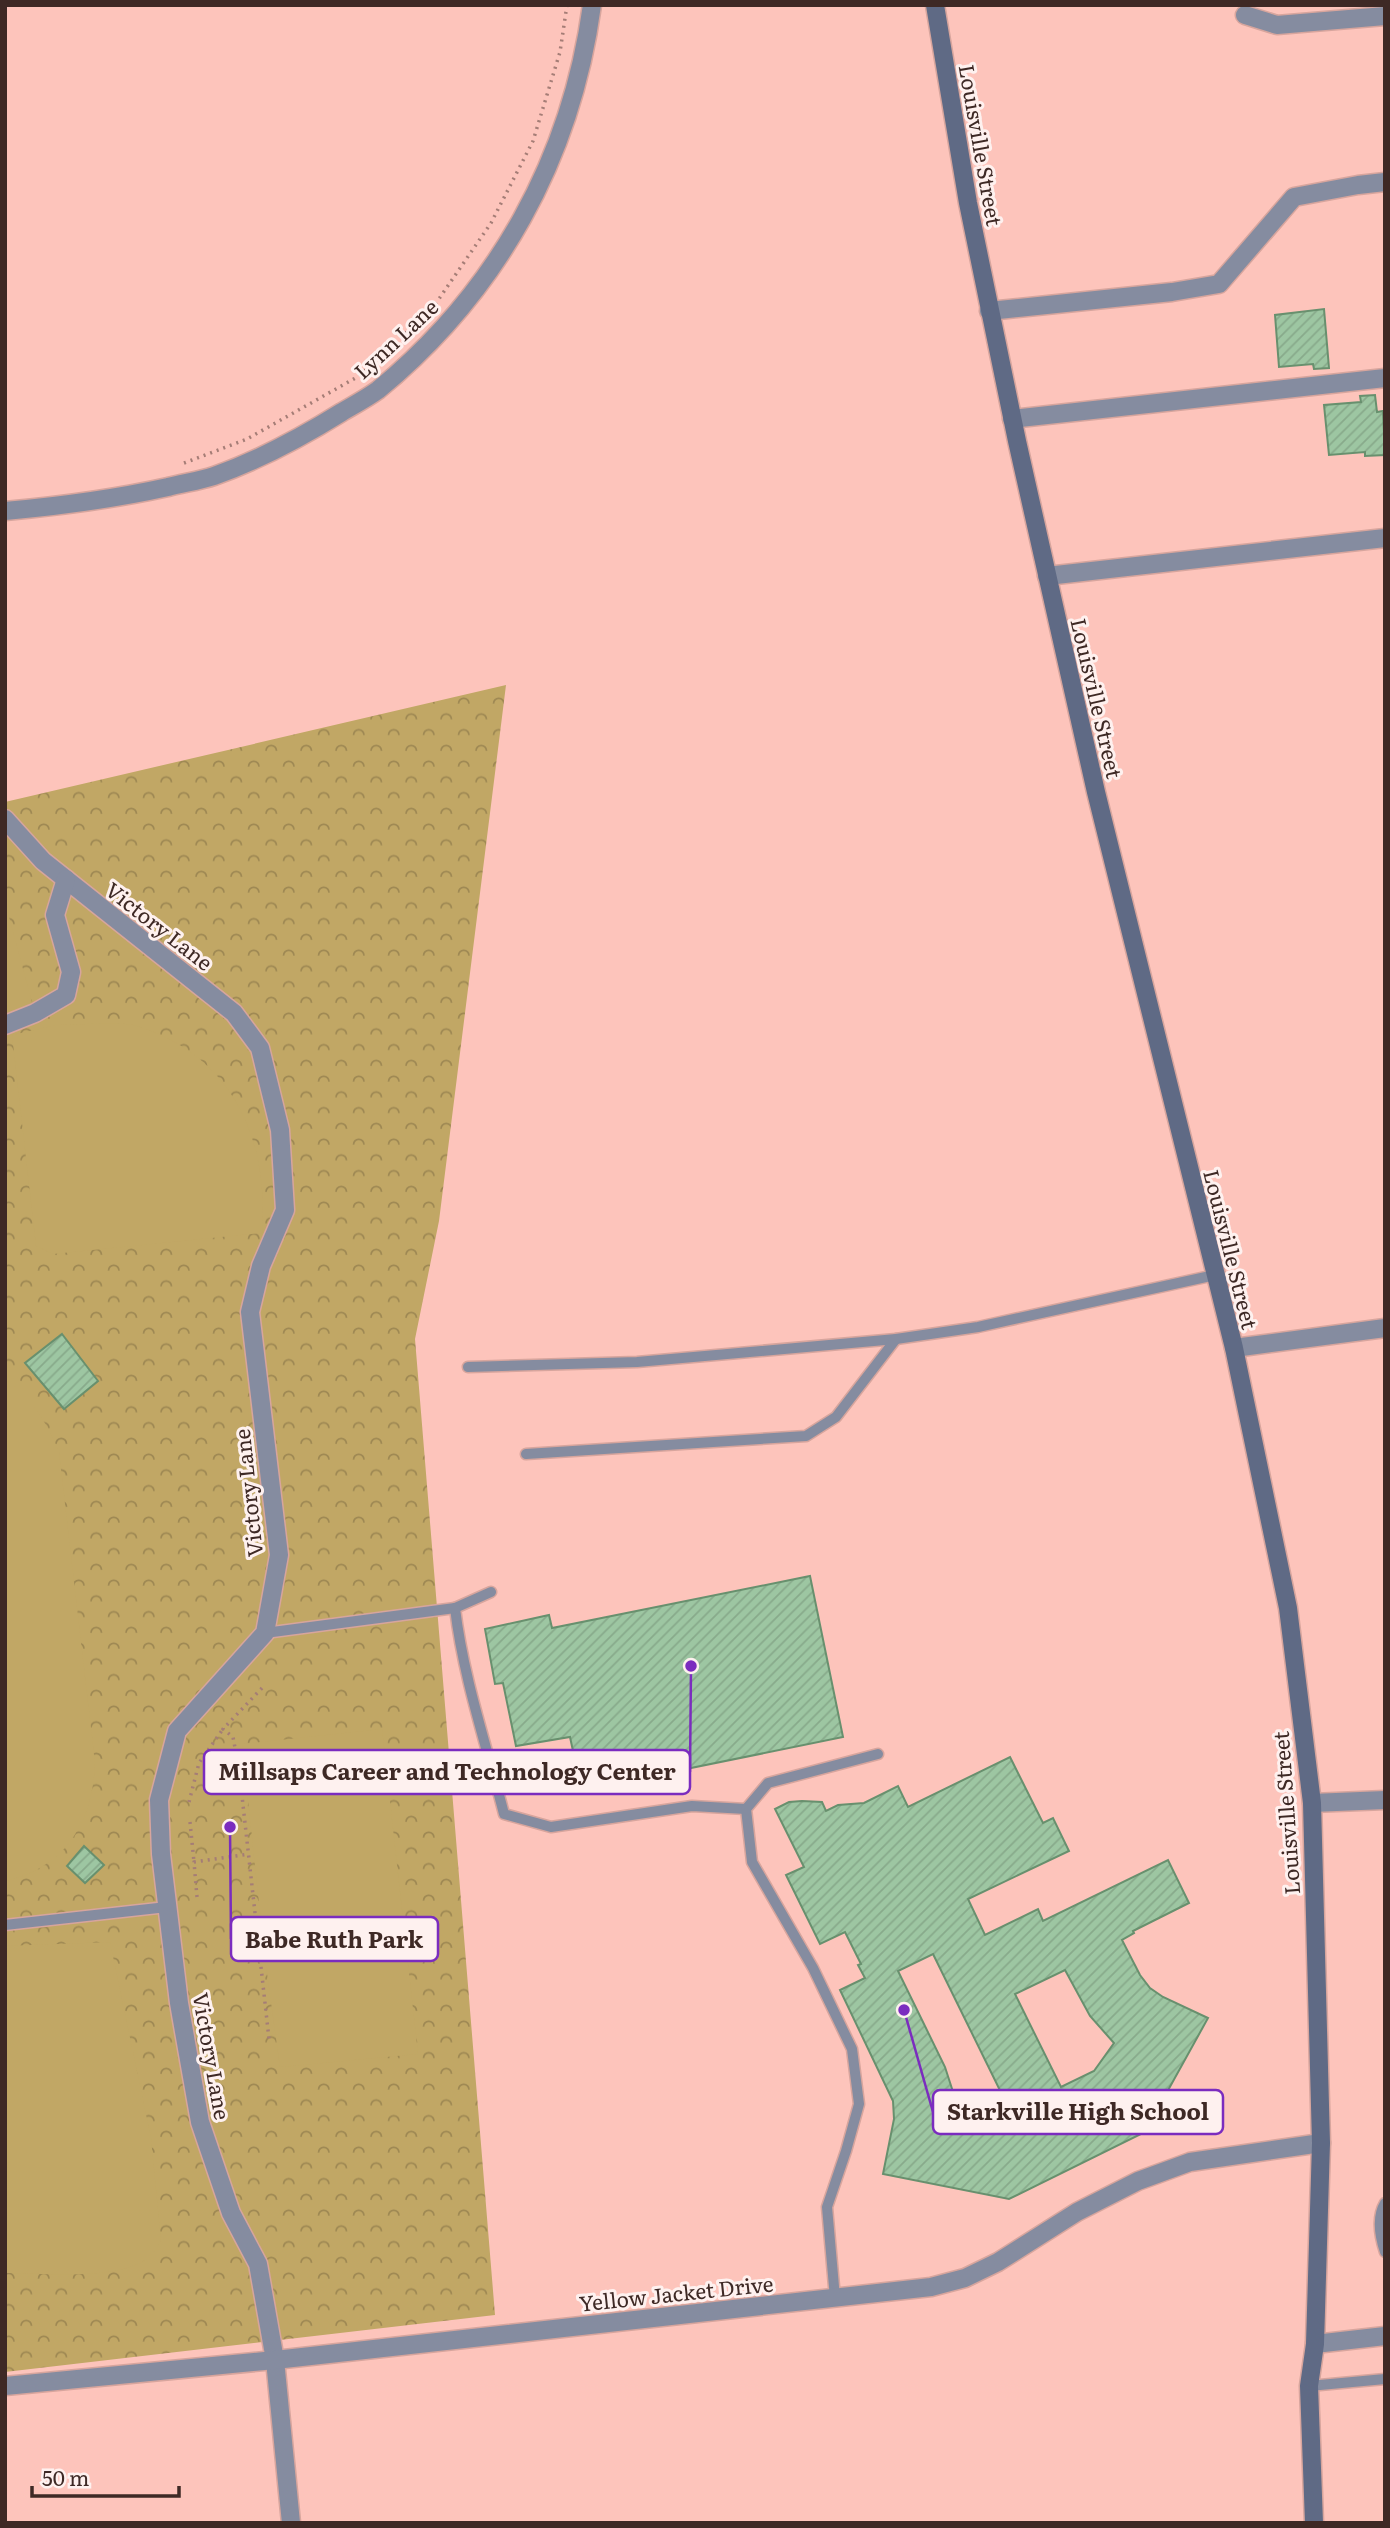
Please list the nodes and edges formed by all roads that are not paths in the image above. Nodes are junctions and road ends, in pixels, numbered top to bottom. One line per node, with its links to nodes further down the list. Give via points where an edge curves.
1 (592, 5): 9 (street, Lynn Lane, via 566,120 530,206 488,275 436,336 376,391 297,440 213,476 122,497)
2 (935, 5): 6 (main road, Louisville Street)
3 (1245, 15): 4 (street, via 1277,25)
4 (1385, 16)
5 (1385, 182): 6 (street, via 1294,197 1219,284)
6 (989, 311): 8 (main road, Louisville Street)
7 (1385, 378): 8 (street)
8 (1012, 419): 11 (main road, Louisville Street)
9 (5, 511)
10 (1385, 538): 11 (street)
11 (1047, 576): 15 (main road, Louisville Street)
12 (5, 819): 13 (street, Victory Lane)
13 (66, 880): 14 (street, via 55,915 71,972 66,995); 23 (street, Victory Lane, via 234,1013 260,1048 280,1130 285,1210 261,1266 250,1311 279,1555)
14 (5, 1025)
15 (1215, 1275): 17 (lane, via 978,1327); 18 (main road, Louisville Street)
16 (1385, 1328): 18 (street)
17 (896, 1339): 19 (lane, via 637,1362); 20 (lane, via 836,1417 806,1436)
18 (1234, 1348): 26 (main road, Louisville Street, via 1288,1608)
19 (468, 1367)
20 (526, 1454)
21 (491, 1591): 22 (lane)
22 (456, 1608): 23 (lane); 27 (lane, via 504,1814 551,1827 692,1806)
23 (265, 1633): 28 (street, Victory Lane, via 177,1731 159,1800)
24 (878, 1755): 27 (lane, via 768,1783)
25 (1385, 1800): 26 (street)
26 (1312, 1803): 30 (main road, Louisville Street)
27 (746, 1809): 33 (lane, via 752,1862 813,1968 852,2049 859,2104 827,2207)
28 (167, 1907): 29 (lane); 36 (street, Victory Lane, via 200,2122 231,2213 258,2264)
29 (5, 1925)
30 (1321, 2143): 33 (street, Yellow Jacket Drive, via 1190,2162 1077,2212 965,2278 931,2287); 35 (main road, Louisville Street)
31 (1385, 2203): 32 (lane, via 1380,2210)
32 (1385, 2252)
33 (835, 2298): 36 (street, Yellow Jacket Drive)
34 (1385, 2336): 35 (street)
35 (1315, 2344): 39 (main road, Louisville Street)
36 (275, 2360): 38 (street, Yellow Jacket Drive); 40 (street, Victory Lane)
37 (1385, 2379): 39 (lane)
38 (5, 2386)
39 (1309, 2386): 41 (main road, Louisville Street)
40 (291, 2523)
41 (1314, 2523)

